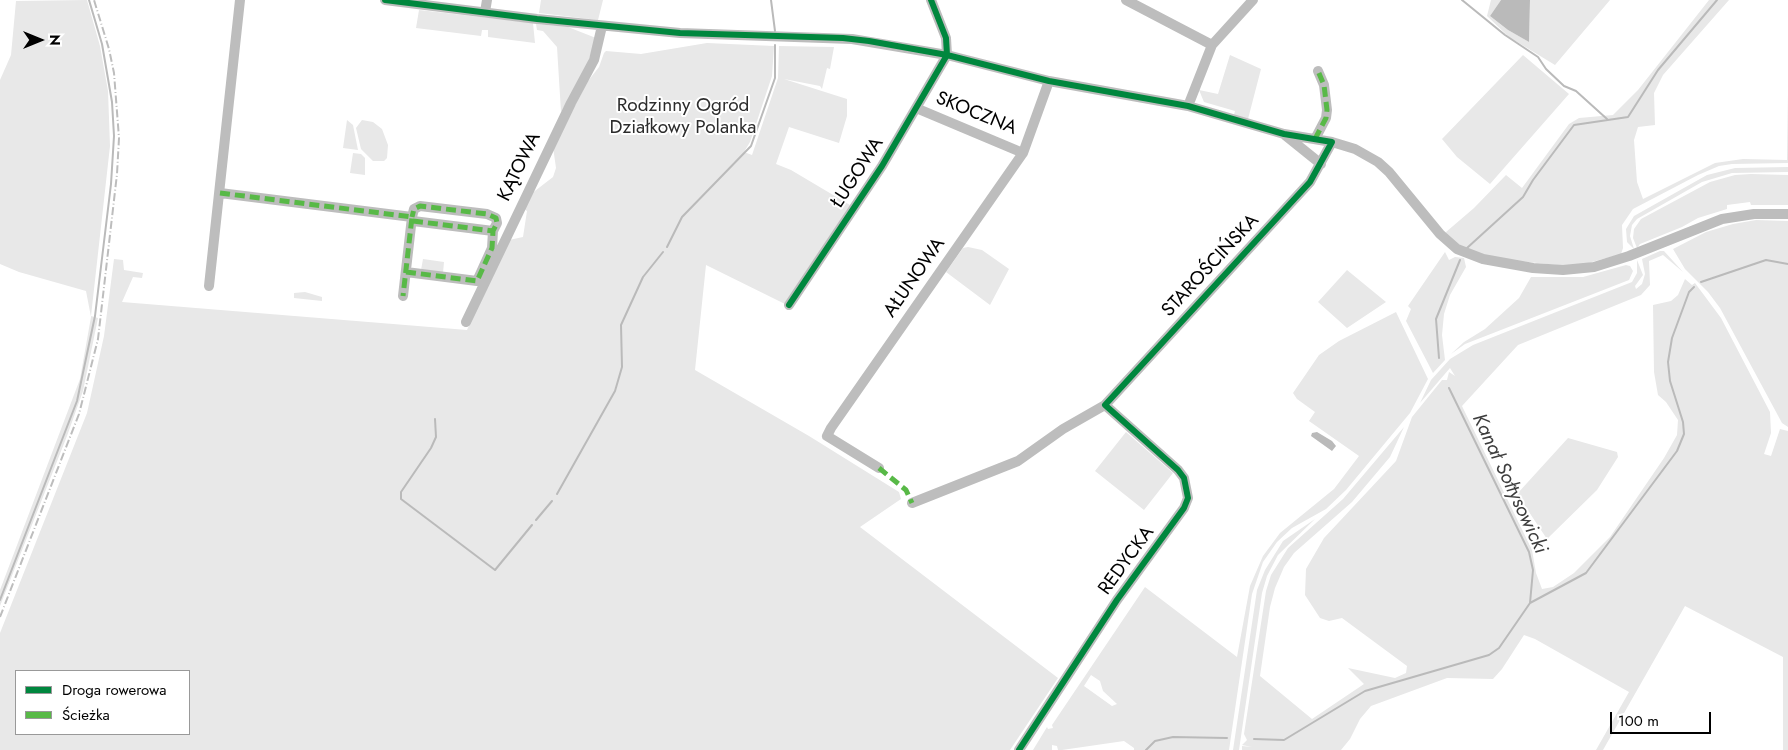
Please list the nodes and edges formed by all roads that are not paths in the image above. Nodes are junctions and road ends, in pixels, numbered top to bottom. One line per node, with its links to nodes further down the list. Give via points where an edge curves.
1 (240, 0): 20 (street)
2 (386, 0): 7 (street)
3 (487, 0): 7 (street)
4 (931, 0): 10 (street, via 946,38)
5 (1126, 0): 9 (street)
6 (1253, 0): 9 (street)
7 (485, 12): 8 (street)
8 (602, 26): 10 (street, via 711,35 852,39); 28 (street, KĄTOWA, via 594,60 570,103)
9 (1212, 45): 13 (street)
10 (947, 55): 12 (street); 14 (street, ŁUGOWA)
11 (1318, 71): 16 (street, via 1324,85 1327,110)
12 (1049, 81): 13 (street); 18 (street, AŁUNOWA)
13 (1188, 106): 15 (street)
14 (916, 108): 18 (street, SKOCZNA); 27 (street, ŁUGOWA, via 882,166)
15 (1284, 134): 16 (street); 19 (street)
16 (1315, 139): 17 (street)
17 (1332, 142): 19 (street, STAROŚCIŃSKA); 21 (street, via 1350,146 1378,162 1453,246 1466,254 1521,266 1563,270 1594,267 1722,219 1754,214)
18 (1023, 153): 30 (street, AŁUNOWA, via 827,436)
19 (1321, 164): 29 (street, STAROŚCIŃSKA, via 1310,182)
20 (220, 193): 22 (street); 25 (street)
21 (1788, 214)
22 (412, 219): 23 (street); 23 (street, via 414,208 420,206 487,214 496,218); 24 (street)
23 (493, 231): 24 (street, via 492,248 477,281)
24 (406, 272): 26 (street)
25 (209, 286)
26 (403, 296)
27 (789, 306)
28 (466, 322)
29 (1105, 405): 31 (street, STAROŚCIŃSKA, via 1063,429 1018,461); 32 (street, REDYCKA, via 1178,470 1184,478 1188,498)
30 (879, 468)
31 (912, 503)
32 (1020, 750)

